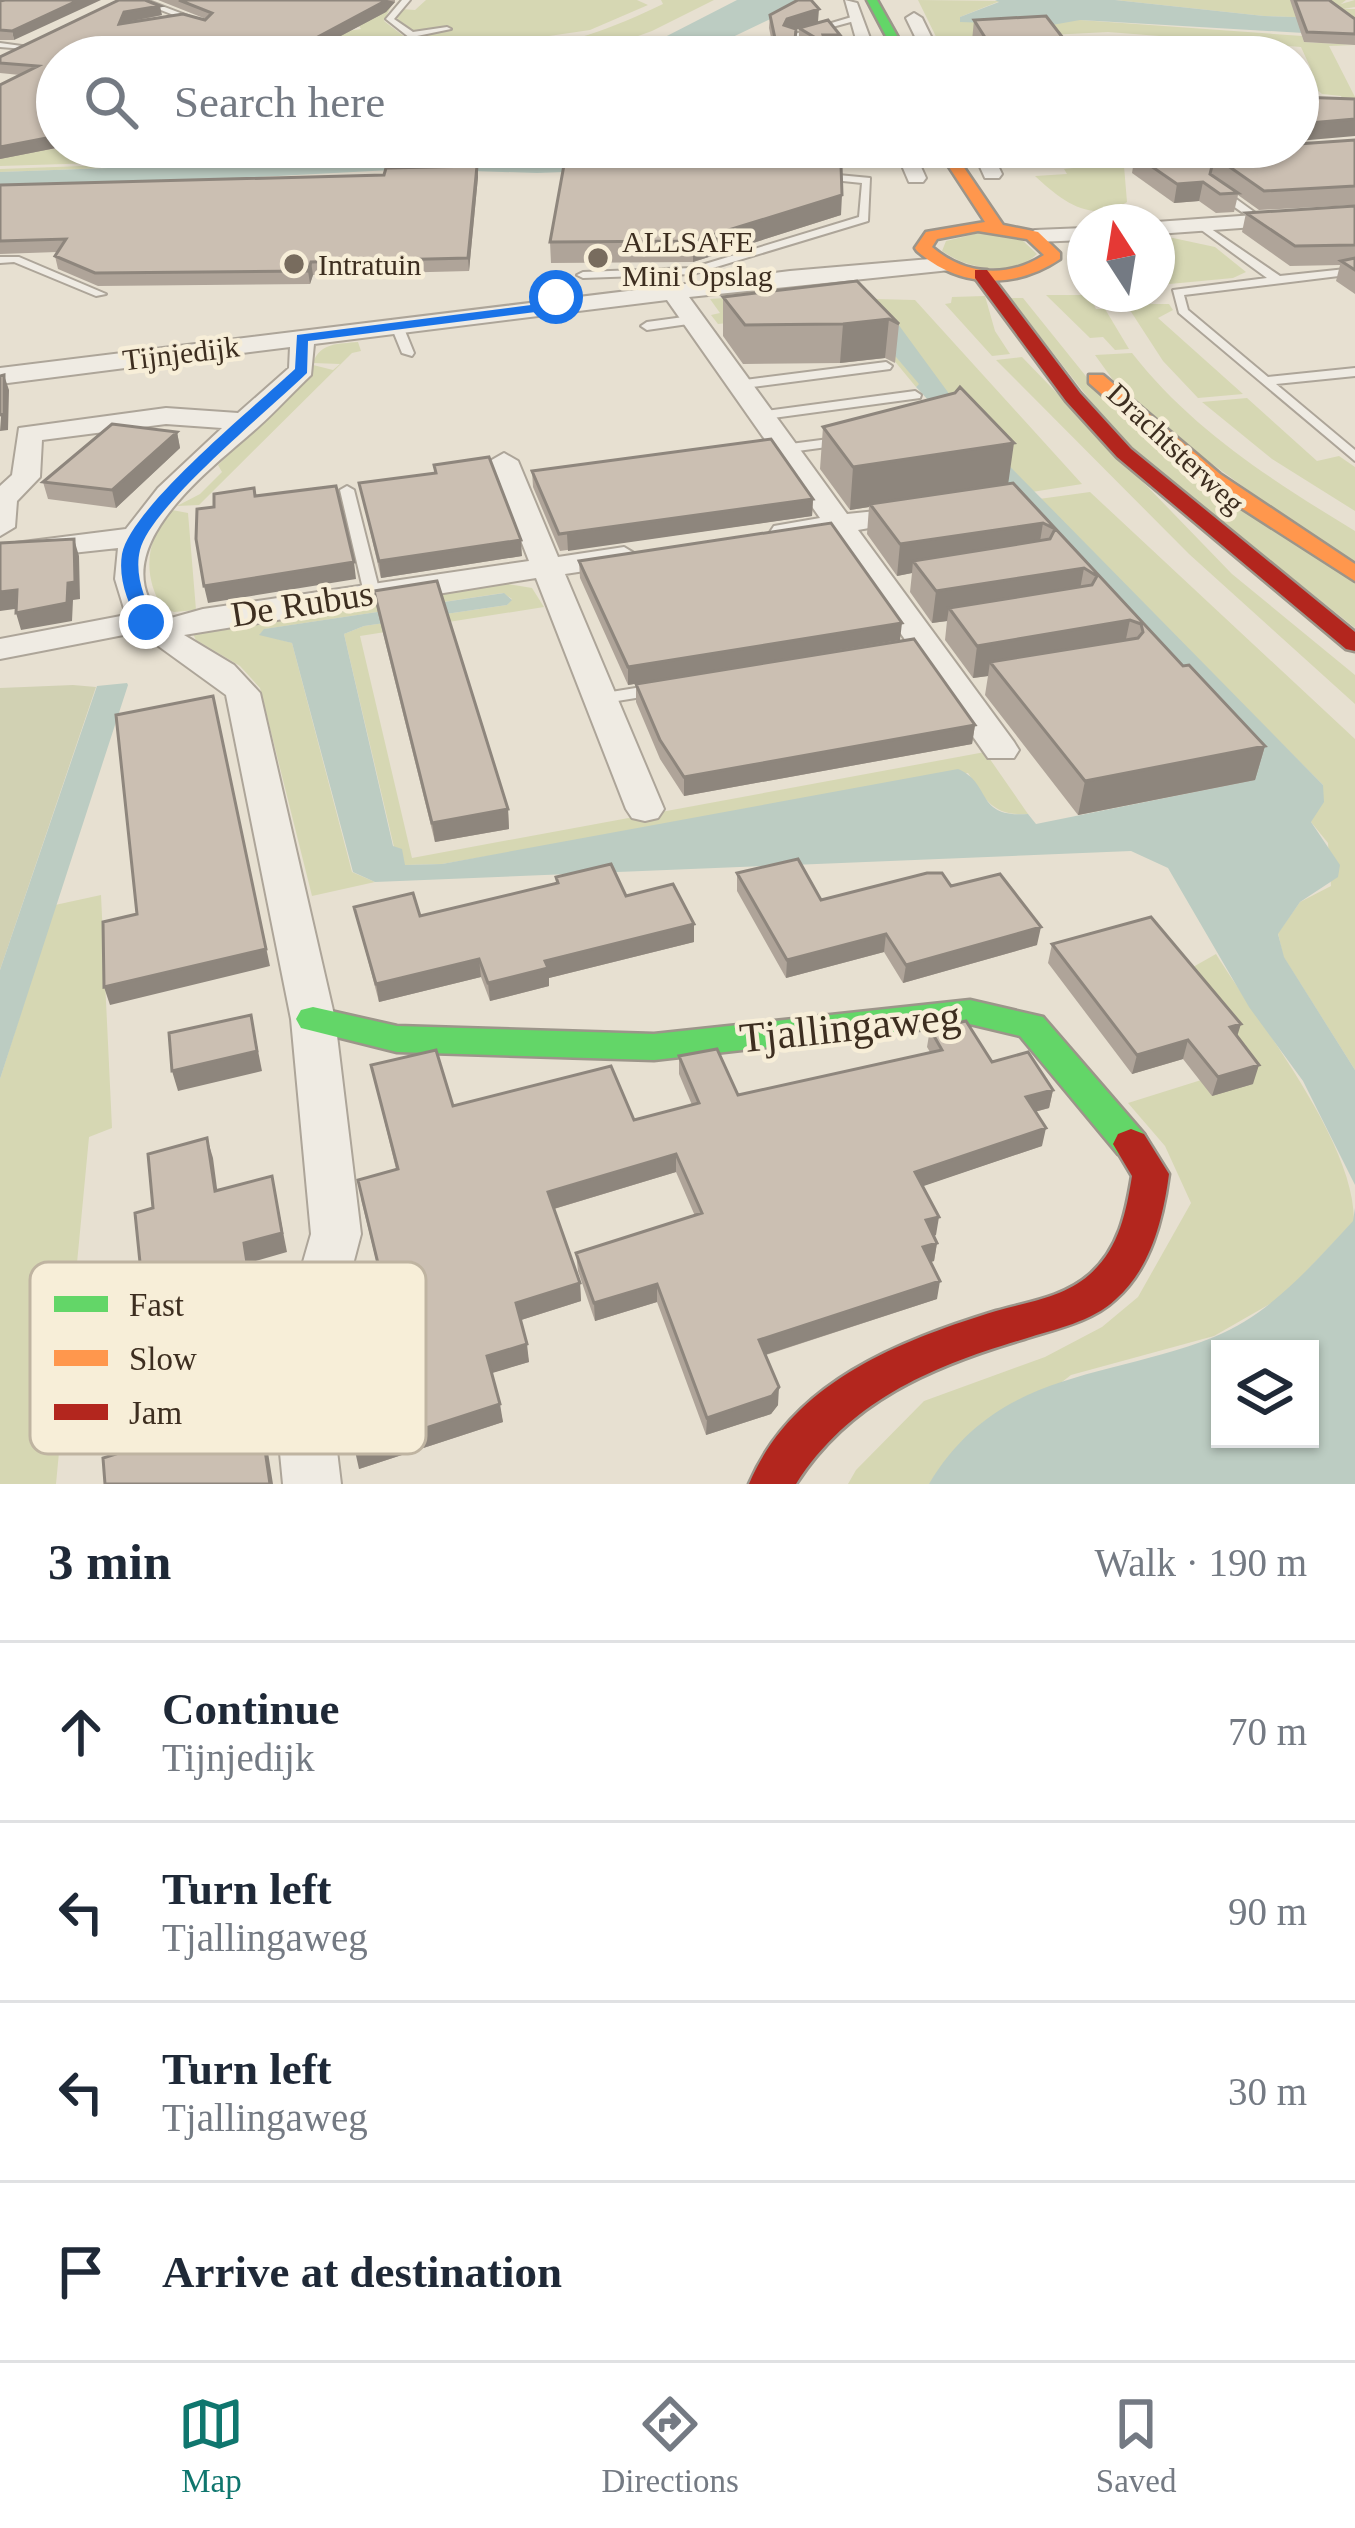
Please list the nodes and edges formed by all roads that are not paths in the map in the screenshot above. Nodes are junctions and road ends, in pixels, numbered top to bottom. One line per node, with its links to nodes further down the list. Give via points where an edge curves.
1 (139, 0): 4 (lane)
2 (406, 0): 9 (lane, via 390,20)
3 (869, 6): 5 (main road); 10 (lane, via 828,31); 11 (main road)
4 (187, 17): 6 (lane); 7 (lane)
5 (914, 19): 12 (street)
6 (167, 21)
7 (205, 24)
8 (447, 28): 9 (lane)
9 (410, 35)
10 (792, 36)
11 (889, 36)
12 (922, 36)
13 (32, 43): 14 (lane); 15 (street)
14 (0, 45)
15 (0, 58)
16 (912, 168): 20 (street)
17 (958, 168): 22 (main road)
18 (977, 168): 22 (street)
19 (809, 176): 40 (lane, via 867,179 863,219)
20 (916, 178): 22 (main road)
21 (1213, 187): 24 (lane)
22 (974, 188): 25 (main road); 26 (main road)
23 (1355, 214): 24 (street)
24 (1263, 222): 27 (street)
25 (961, 227): 26 (main road); 32 (main road, via 932,235)
26 (996, 227): 30 (main road)
27 (1204, 227): 28 (street); 38 (lane)
28 (1175, 230)
29 (1067, 239): 30 (street)
30 (1045, 243): 31 (street); 34 (main road, via 1051,262)
31 (1067, 244)
32 (932, 257): 35 (main road); 40 (street, Tijnjedijk, via 790,278)
33 (0, 260): 41 (lane)
34 (1021, 273): 35 (main road); 68 (main road, Drachtsterweg, via 1072,353 1144,424 1234,496)
35 (981, 274): 71 (main road, Drachtsterweg, via 1124,453)
36 (583, 275): 40 (lane)
37 (1355, 275): 38 (lane)
38 (1276, 279): 51 (lane, via 1177,292 1183,310)
39 (545, 281): 42 (lane)
40 (660, 281): 42 (street, Tijnjedijk); 43 (street)
41 (100, 294)
42 (562, 305): 44 (street, Tijnjedijk)
43 (691, 320): 45 (lane); 52 (street)
44 (398, 326): 46 (street, Tijnjedijk); 47 (lane)
45 (647, 326)
46 (302, 338): 50 (street, Tijnjedijk); 54 (street, via 302,370)
47 (408, 353)
48 (886, 366): 52 (lane)
49 (1355, 372): 51 (lane)
50 (0, 376)
51 (1264, 380): 57 (lane)
52 (737, 385): 55 (street)
53 (915, 395): 55 (lane)
54 (248, 422): 62 (street, via 166,416 29,434 26,477 3,499); 63 (street)
55 (768, 438): 56 (lane); 61 (street)
56 (851, 440)
57 (1355, 457)
58 (516, 471): 67 (street)
59 (347, 490): 69 (lane)
60 (950, 506): 61 (street)
61 (837, 524): 64 (street); 75 (street, via 896,585 923,640 971,688)
62 (0, 526)
63 (136, 537): 65 (street, via 16,551 17,537); 70 (street, via 132,591)
64 (748, 537)
65 (0, 539)
66 (659, 550): 67 (street, De Rubus)
67 (548, 567): 69 (street, De Rubus); 74 (street)
68 (1355, 574)
69 (372, 593): 70 (street, De Rubus)
70 (153, 627): 72 (street, De Rubus); 77 (street, via 233,679 243,694)
71 (1355, 644)
72 (0, 649)
73 (669, 687): 74 (lane)
74 (599, 699): 76 (street)
75 (1001, 750)
76 (645, 809)
77 (313, 1019): 78 (street, via 336,1234); 81 (main road, Tjallingaweg, via 397,1039 654,1047 970,1012 1031,1026 1117,1122 1150,1174 1144,1225 1124,1264 1098,1293 850,1386 788,1448)
78 (328, 1262)
79 (309, 1454): 80 (street)
80 (312, 1484)
81 (771, 1484)

